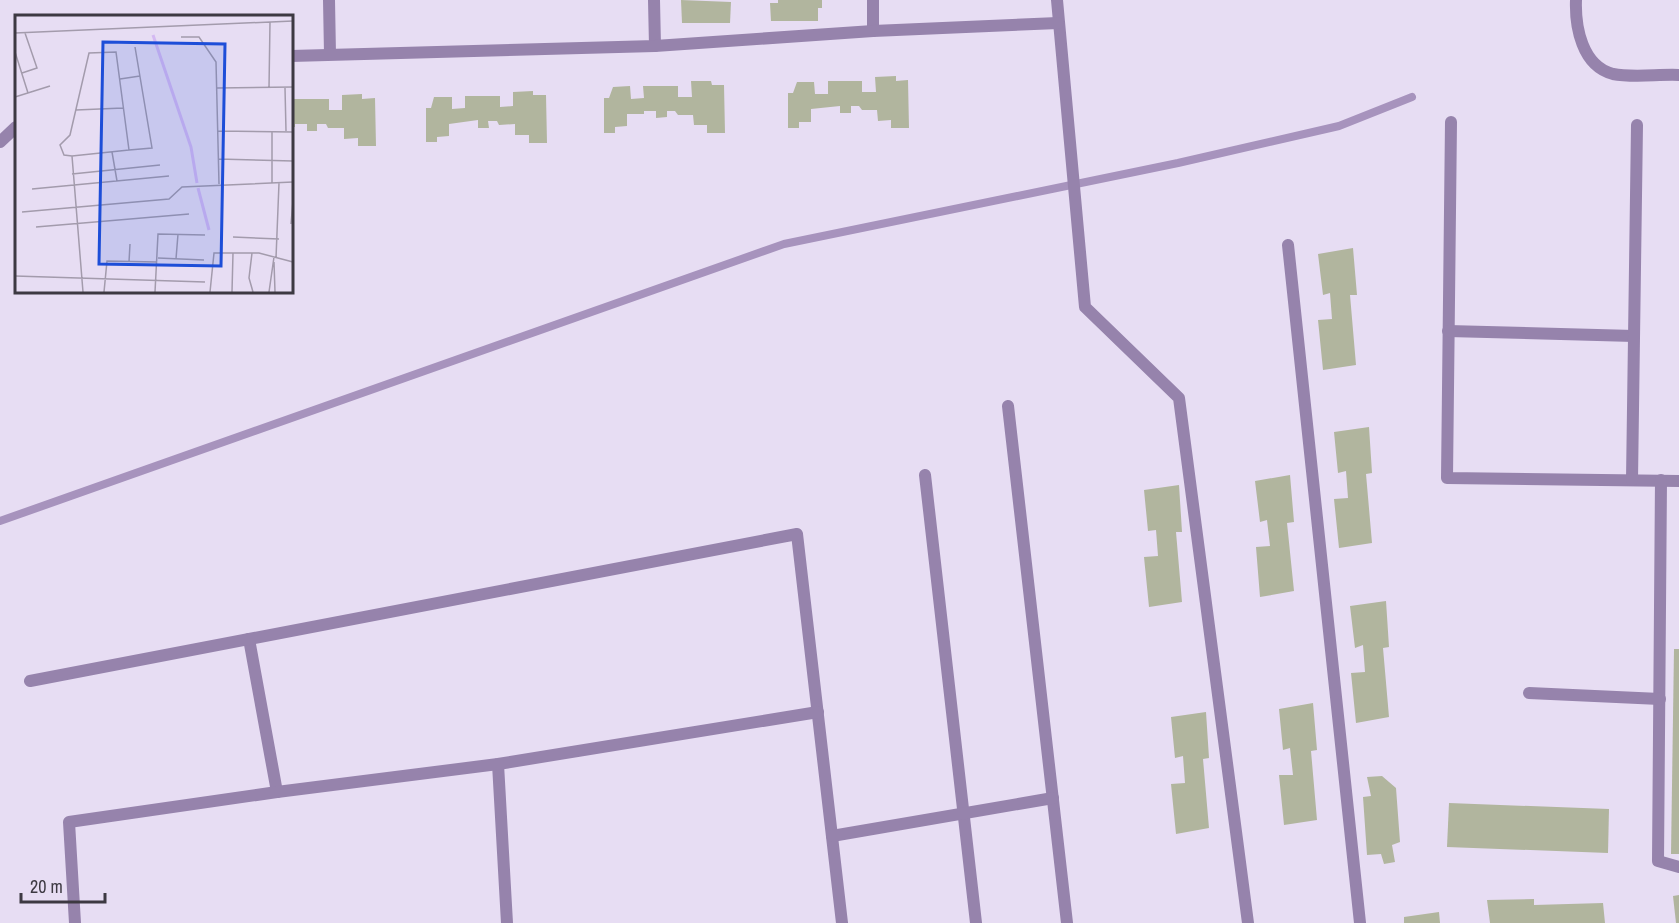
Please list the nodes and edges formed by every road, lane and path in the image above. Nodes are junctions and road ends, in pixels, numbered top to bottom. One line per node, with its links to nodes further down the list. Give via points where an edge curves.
1 (329, 0): 9 (street)
2 (654, 0): 8 (street)
3 (873, 0): 7 (street)
4 (1057, 0): 6 (street)
5 (1576, 0): 11 (street, via 1583,49 1595,62 1612,74)
6 (1058, 24): 7 (street); 40 (street, via 1085,308 1179,398)
7 (873, 31): 8 (street)
8 (655, 46): 9 (street)
9 (330, 54): 10 (street)
10 (292, 56)
11 (1679, 75)
12 (1451, 122): 17 (street)
13 (1637, 125): 18 (street)
14 (15, 128): 15 (street)
15 (0, 142)
16 (1288, 244): 41 (street)
17 (1448, 331): 18 (street); 21 (street, via 1447,478)
18 (1634, 336): 21 (street)
19 (1008, 406): 31 (street)
20 (925, 475): 32 (street)
21 (1632, 480): 22 (street)
22 (1661, 480): 23 (street); 27 (street)
23 (1679, 482)
24 (249, 639): 25 (street); 28 (street, via 797,534); 30 (street)
25 (30, 681)
26 (1529, 693): 27 (street)
27 (1660, 699): 34 (street, via 1658,861)
28 (818, 712): 29 (street); 33 (street)
29 (498, 764): 30 (street); 36 (street)
30 (277, 792): 35 (street, via 69,822)
31 (1053, 798): 32 (street); 39 (street)
32 (964, 814): 33 (street); 38 (street)
33 (832, 836): 37 (street)
34 (1679, 867)
35 (75, 923)
36 (507, 923)
37 (842, 923)
38 (976, 923)
39 (1067, 923)
40 (1248, 923)
41 (1359, 923)

